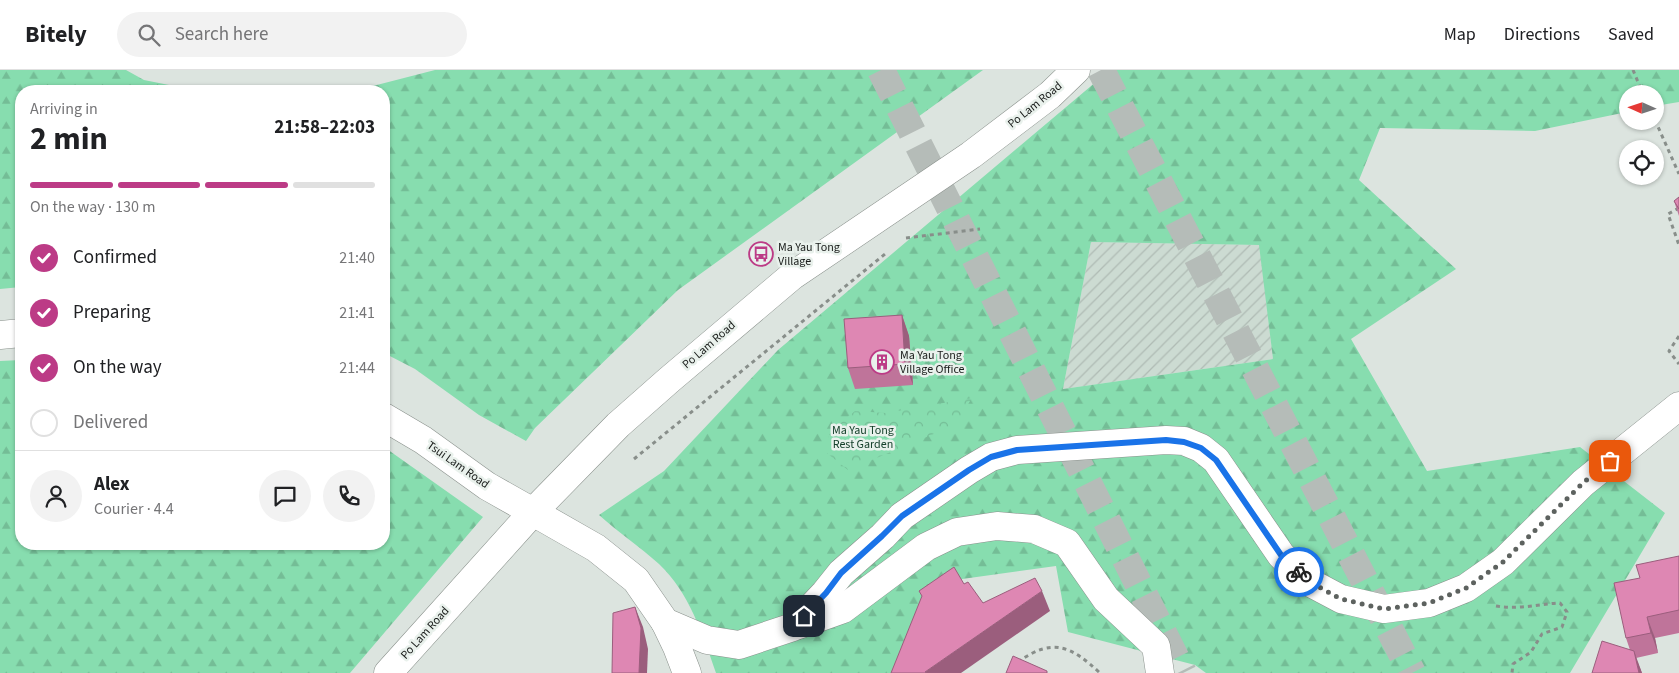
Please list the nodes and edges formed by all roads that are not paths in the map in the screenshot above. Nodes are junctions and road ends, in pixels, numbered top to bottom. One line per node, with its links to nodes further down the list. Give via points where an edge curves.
1 (1076, 70): 6 (street, Po Lam Road, via 1050,95 971,155 792,276 618,425)
2 (15, 334): 3 (street)
3 (0, 335)
4 (1679, 406): 8 (street, via 1583,483 1503,562 1466,588 1429,603 1384,609 1341,599 1308,581 1281,555 1216,460 1201,448 1166,440 1017,450 991,457 902,516 841,573)
5 (390, 420): 6 (street, Tsui Lam Road, via 487,486)
6 (533, 512): 7 (street, Tsui Lam Road, via 596,548 636,580); 9 (street, Po Lam Road)
7 (665, 622): 8 (street, via 707,640 739,645); 10 (street, Tsui Lam Road)
8 (793, 627): 11 (street, via 843,609 926,547 958,532 997,526 1034,529 1067,543 1106,599 1156,646)
9 (388, 673)
10 (687, 673)
11 (1160, 673)

